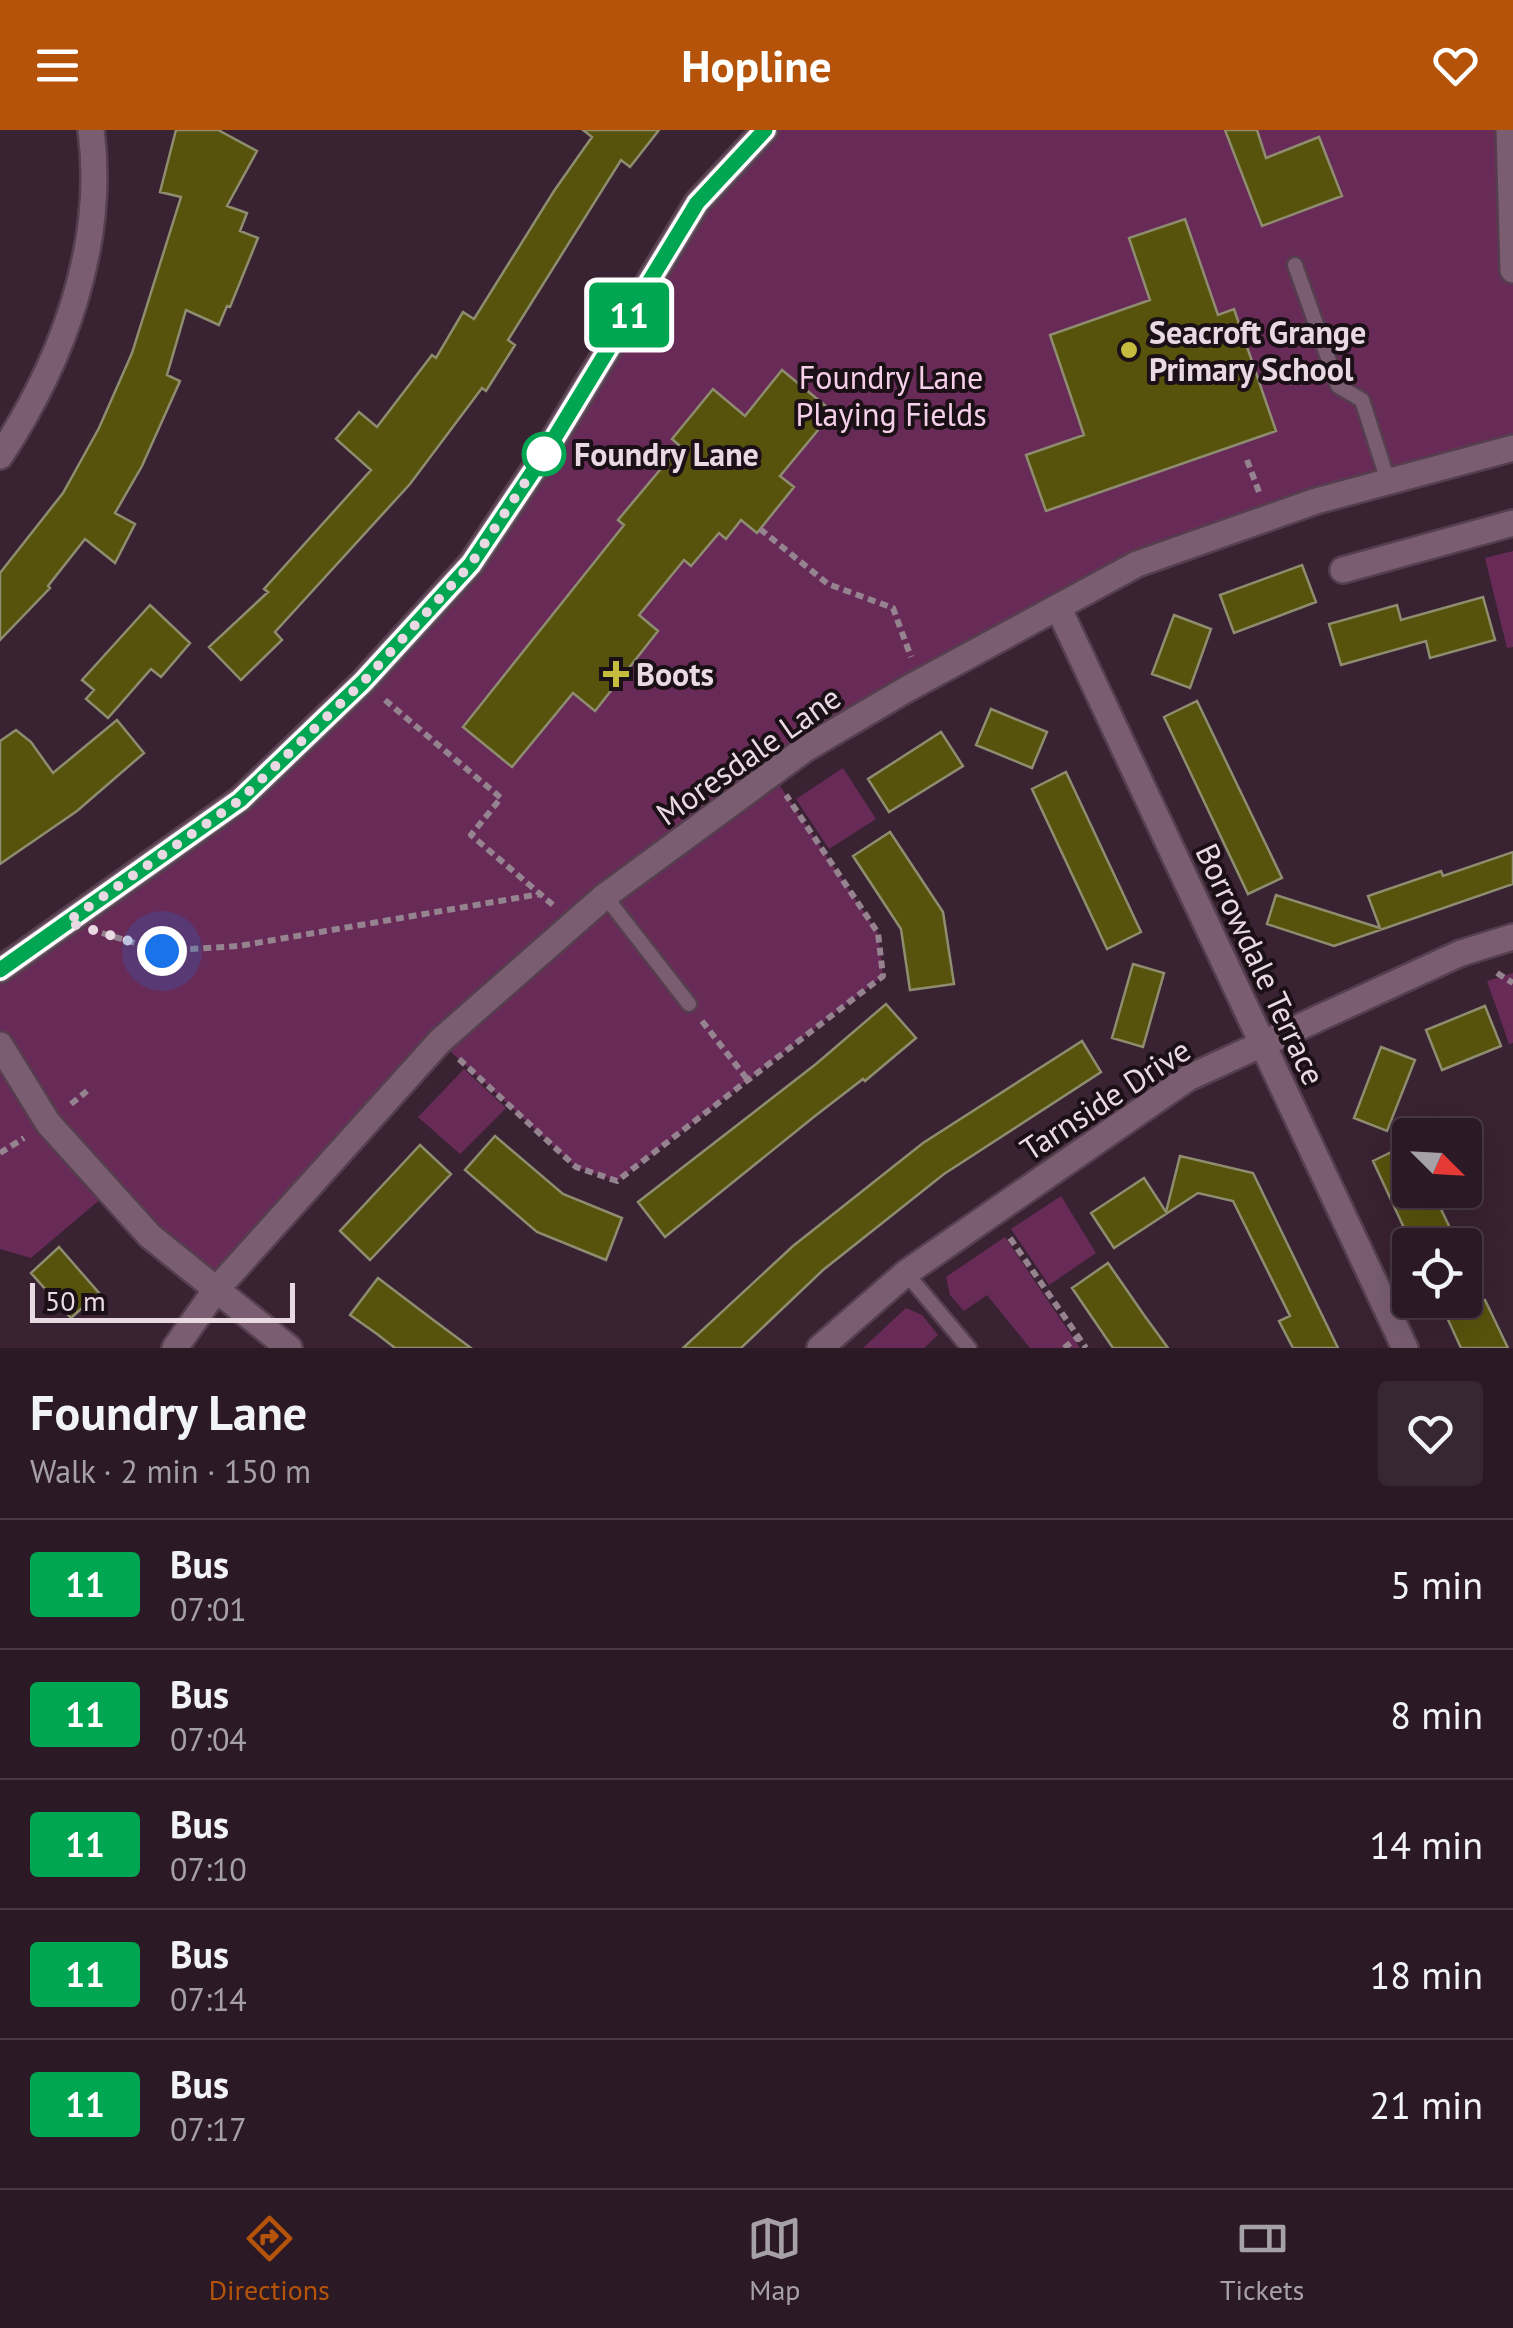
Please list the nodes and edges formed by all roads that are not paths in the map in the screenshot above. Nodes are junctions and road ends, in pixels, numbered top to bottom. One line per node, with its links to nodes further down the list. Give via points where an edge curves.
1 (91, 130): 7 (street, via 93,212 81,276 54,354)
2 (764, 130): 14 (street, via 697,203 471,564 363,682 240,800)
3 (1509, 130): 5 (street)
4 (1295, 265): 8 (lane, via 1338,386 1362,400)
5 (1513, 270)
6 (1513, 448): 8 (street, Moresdale Lane)
7 (0, 456)
8 (1388, 482): 11 (street, Moresdale Lane, via 1137,564)
9 (1513, 523): 10 (street)
10 (1343, 570)
11 (1058, 607): 12 (street, Moresdale Lane, via 805,749); 16 (street, Borrowdale Terrace)
12 (605, 896): 15 (lane); 19 (street, Moresdale Lane, via 440,1042)
13 (1513, 937): 16 (street, Tarnside Drive, via 1461,953)
14 (0, 970)
15 (689, 1004)
16 (1262, 1044): 18 (street, Tarnside Drive, via 1188,1078); 24 (street, Borrowdale Terrace)
17 (0, 1046): 19 (street, via 48,1123 150,1236)
18 (906, 1273): 22 (street, Tarnside Drive); 23 (lane)
19 (215, 1291): 20 (street, Moresdale Lane); 21 (street)
20 (176, 1348)
21 (289, 1348)
22 (820, 1348)
23 (969, 1348)
24 (1406, 1348)

